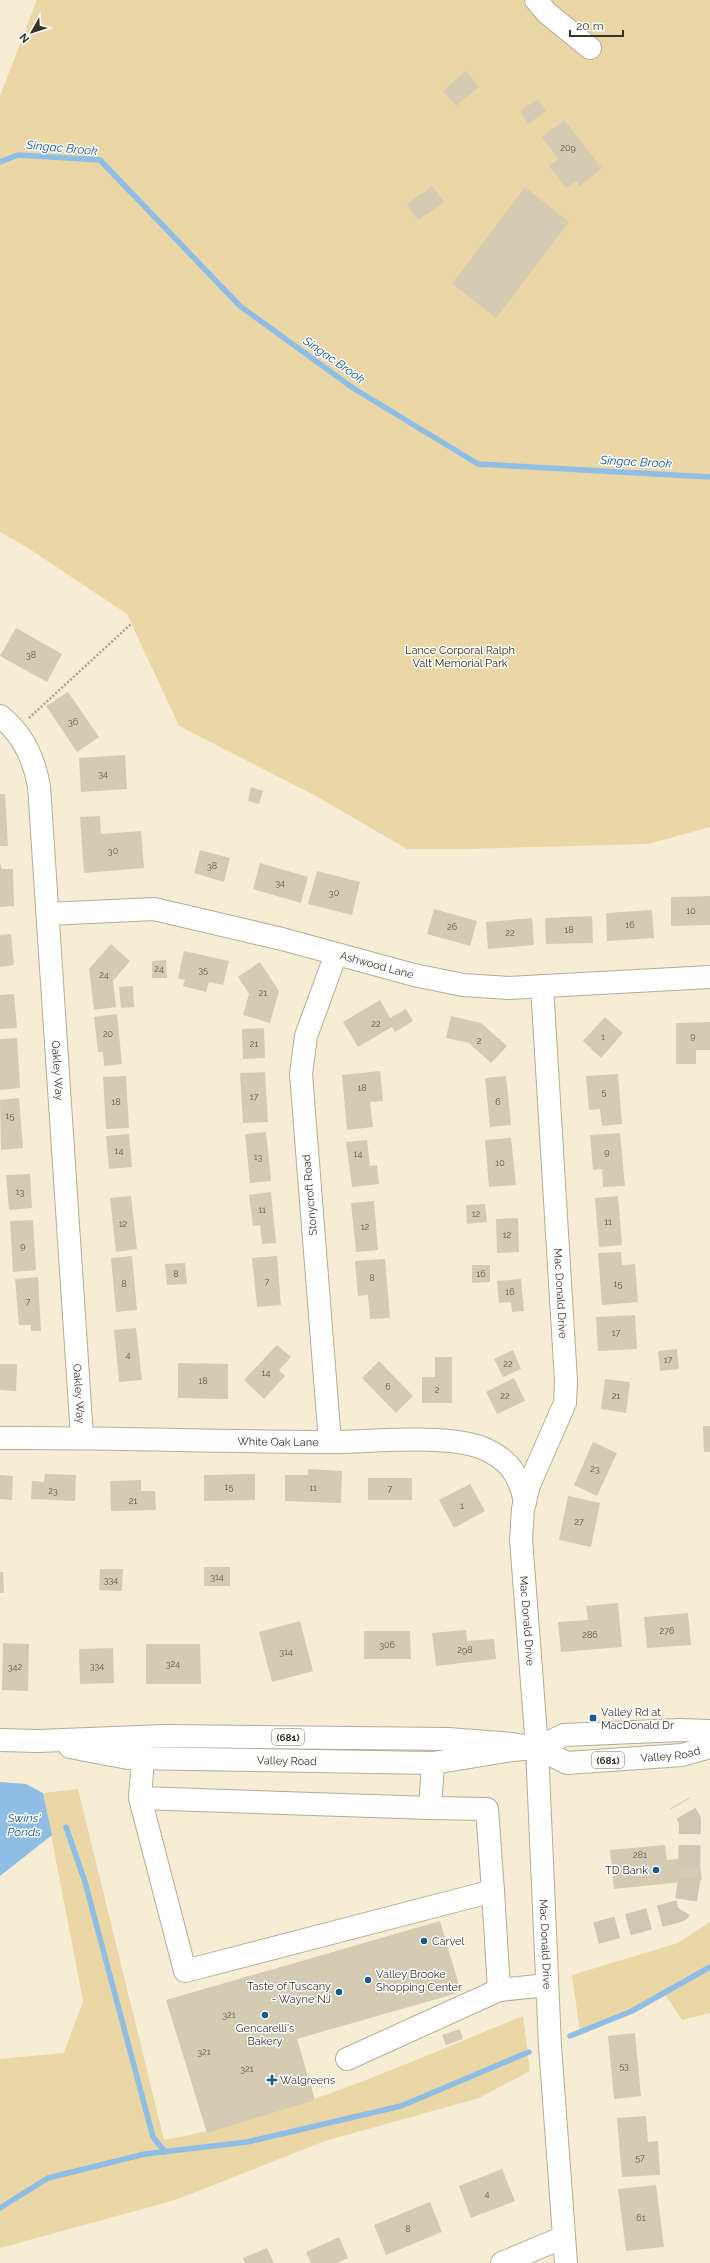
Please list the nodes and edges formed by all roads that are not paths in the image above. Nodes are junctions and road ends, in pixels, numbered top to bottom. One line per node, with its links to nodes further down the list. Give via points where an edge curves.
1 (536, 0): 2 (street, via 547,13)
2 (590, 48)
3 (7, 723): 4 (street, Oakley Way, via 28,749 36,770)
4 (48, 914): 5 (street, Ashwood Lane, via 154,909); 8 (street, Oakley Way)
5 (336, 954): 7 (street, Ashwood Lane, via 463,985 501,988); 10 (street, Stonycroft Road, via 306,1036 301,1074)
6 (710, 977): 7 (street, Ashwood Lane)
7 (542, 986): 11 (street, Mac Donald Drive, via 566,1381 565,1403 536,1468)
8 (82, 1437): 9 (street, White Oak Lane); 10 (street, White Oak Lane)
9 (0, 1438)
10 (330, 1442): 11 (street, White Oak Lane, via 447,1442 478,1447 495,1454 509,1465 521,1484)
11 (525, 1502): 16 (street, Mac Donald Drive, via 521,1540)
12 (710, 1731): 16 (street, Valley Road / (681), via 564,1735)
13 (0, 1740): 14 (street, Valley Road / (681))
14 (38, 1741): 16 (street, Valley Road / (681), via 129,1736 448,1739); 17 (street, Valley Road / (681))
15 (710, 1747): 16 (street, Valley Road / (681), via 682,1755 567,1763)
16 (537, 1748): 18 (street, Valley Road / (681)); 22 (street, Mac Donald Drive)
17 (143, 1759): 18 (street, Valley Road / (681)); 19 (street)
18 (433, 1763): 20 (street)
19 (140, 1798): 20 (street); 21 (street, via 185,1970)
20 (430, 1808): 21 (street, via 487,1809)
21 (493, 1891): 23 (street)
22 (547, 1985): 23 (street); 25 (street, Mac Donald Drive)
23 (499, 1990): 24 (street)
24 (347, 2059)
25 (564, 2237): 26 (street); 27 (street, Mac Donald Drive)
26 (502, 2263)
27 (566, 2263)

